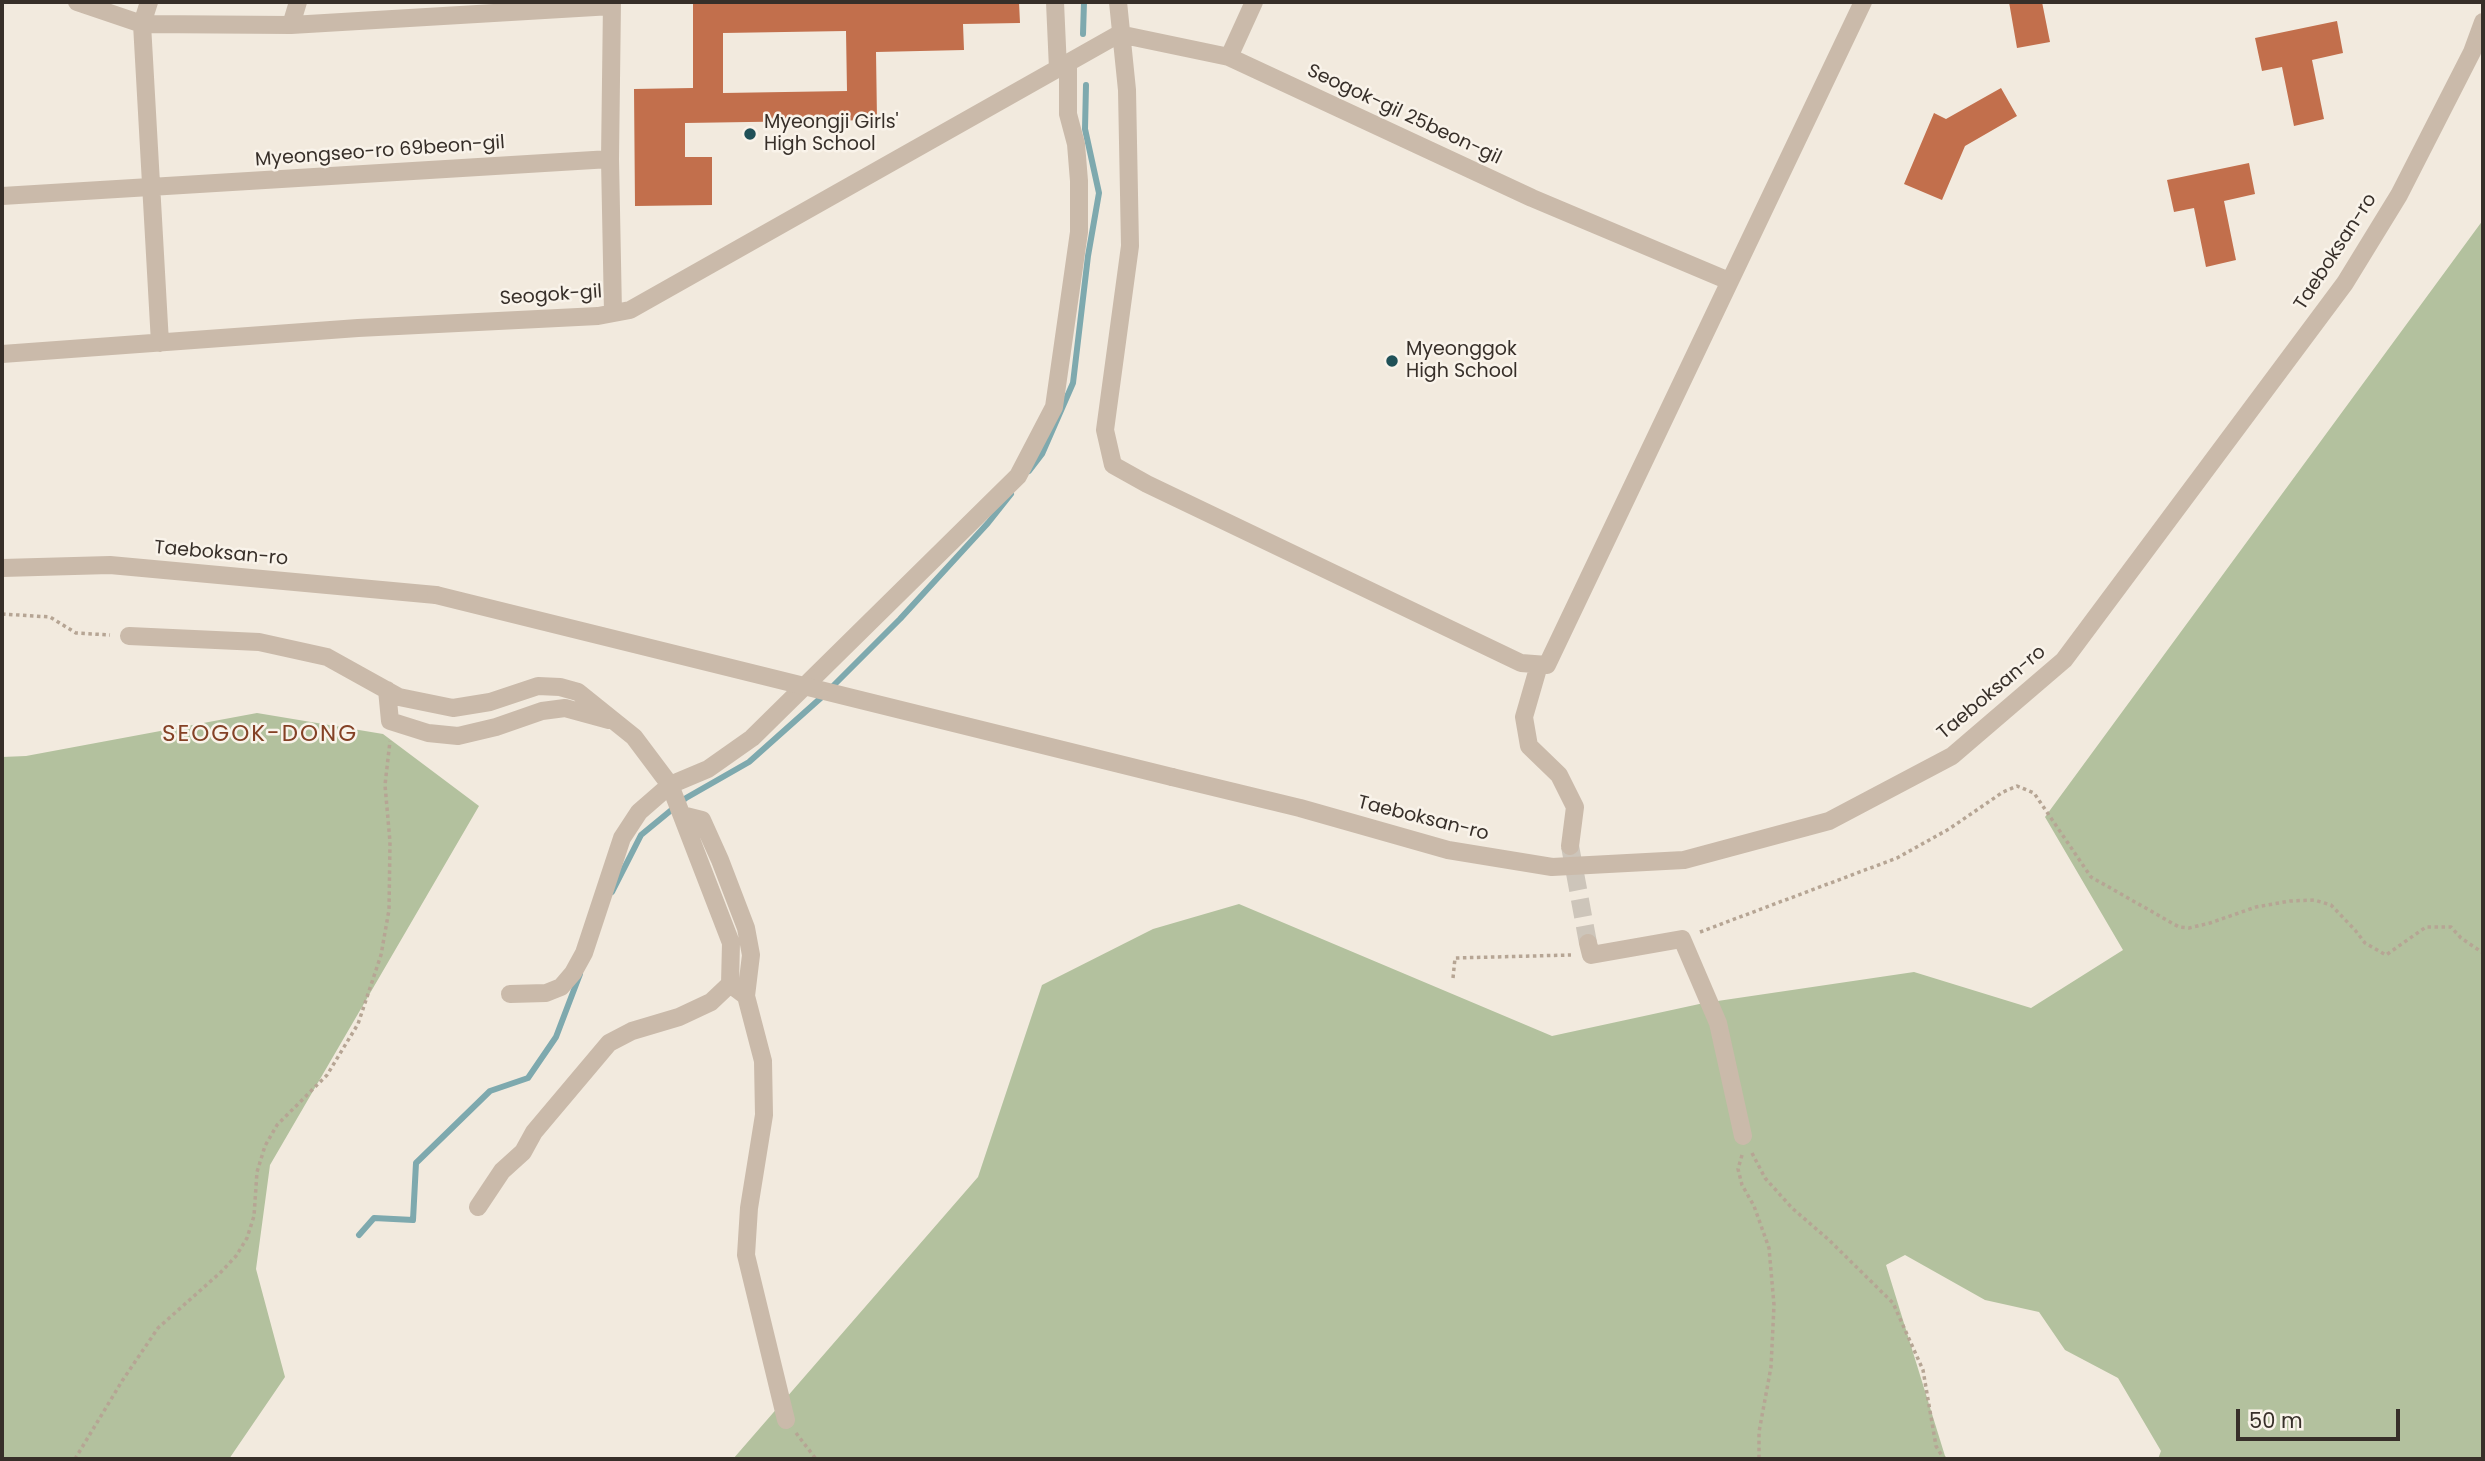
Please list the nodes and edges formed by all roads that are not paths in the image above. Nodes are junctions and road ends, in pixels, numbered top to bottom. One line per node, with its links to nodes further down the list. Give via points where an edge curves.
1 (77, 2): 10 (street)
2 (149, 2): 10 (street)
3 (298, 2): 11 (street)
4 (1055, 2): 14 (street)
5 (1118, 2): 12 (street)
6 (1254, 2): 13 (street)
7 (1863, 2): 18 (street)
8 (612, 4): 11 (street); 15 (street)
9 (2483, 22): 22 (street, Taeboksan-ro, bridge, via 2399,195 2345,283 2064,660 1952,756 1829,821 1684,860 1552,867 1448,850 1300,808 436,595 110,565)
10 (142, 24): 11 (street); 16 (street)
11 (291, 24)
12 (1119, 34): 13 (street, Seogok-gil 25beon-gil); 14 (street); 24 (street, via 1127,90 1130,246 1105,430 1114,465 1521,663)
13 (1229, 57): 18 (street, Seogok-gil 25beon-gil, via 1532,198)
14 (1063, 66): 19 (street, Seogok-gil, via 630,310); 27 (street, via 1077,156 1079,232 1054,407 1018,476 752,738 708,769)
15 (610, 159): 16 (street, Myeongseo-ro 69beon-gil); 19 (street)
16 (152, 187): 17 (street, Myeongseo-ro 69beon-gil); 20 (street)
17 (2, 196)
18 (1729, 281): 24 (street, via 1547,666)
19 (613, 313): 20 (street, Seogok-gil)
20 (160, 343): 21 (street, Seogok-gil)
21 (2, 355)
22 (2, 568)
23 (129, 636): 25 (street, via 258,642 327,657)
24 (1539, 665): 29 (street, via 1524,718 1529,746 1559,775 1575,807)
25 (387, 690): 26 (street, via 399,697 453,708 538,686 561,687 578,692); 26 (street, via 390,721 428,733 458,736 565,708)
26 (619, 723): 27 (street)
27 (670, 785): 28 (street); 32 (street, via 639,812 622,838 584,953 573,973 546,993)
28 (682, 816): 31 (street, via 731,943); 33 (street, via 702,820 746,929 751,955)
29 (1570, 846)
30 (1589, 949): 34 (street, via 1682,939 1718,1023)
31 (730, 984): 33 (street); 35 (street, via 711,1002 609,1043 541,1122)
32 (510, 994)
33 (746, 996): 36 (street, via 763,1061 764,1115 746,1255)
34 (1744, 1136)
35 (478, 1207)
36 (786, 1420)

